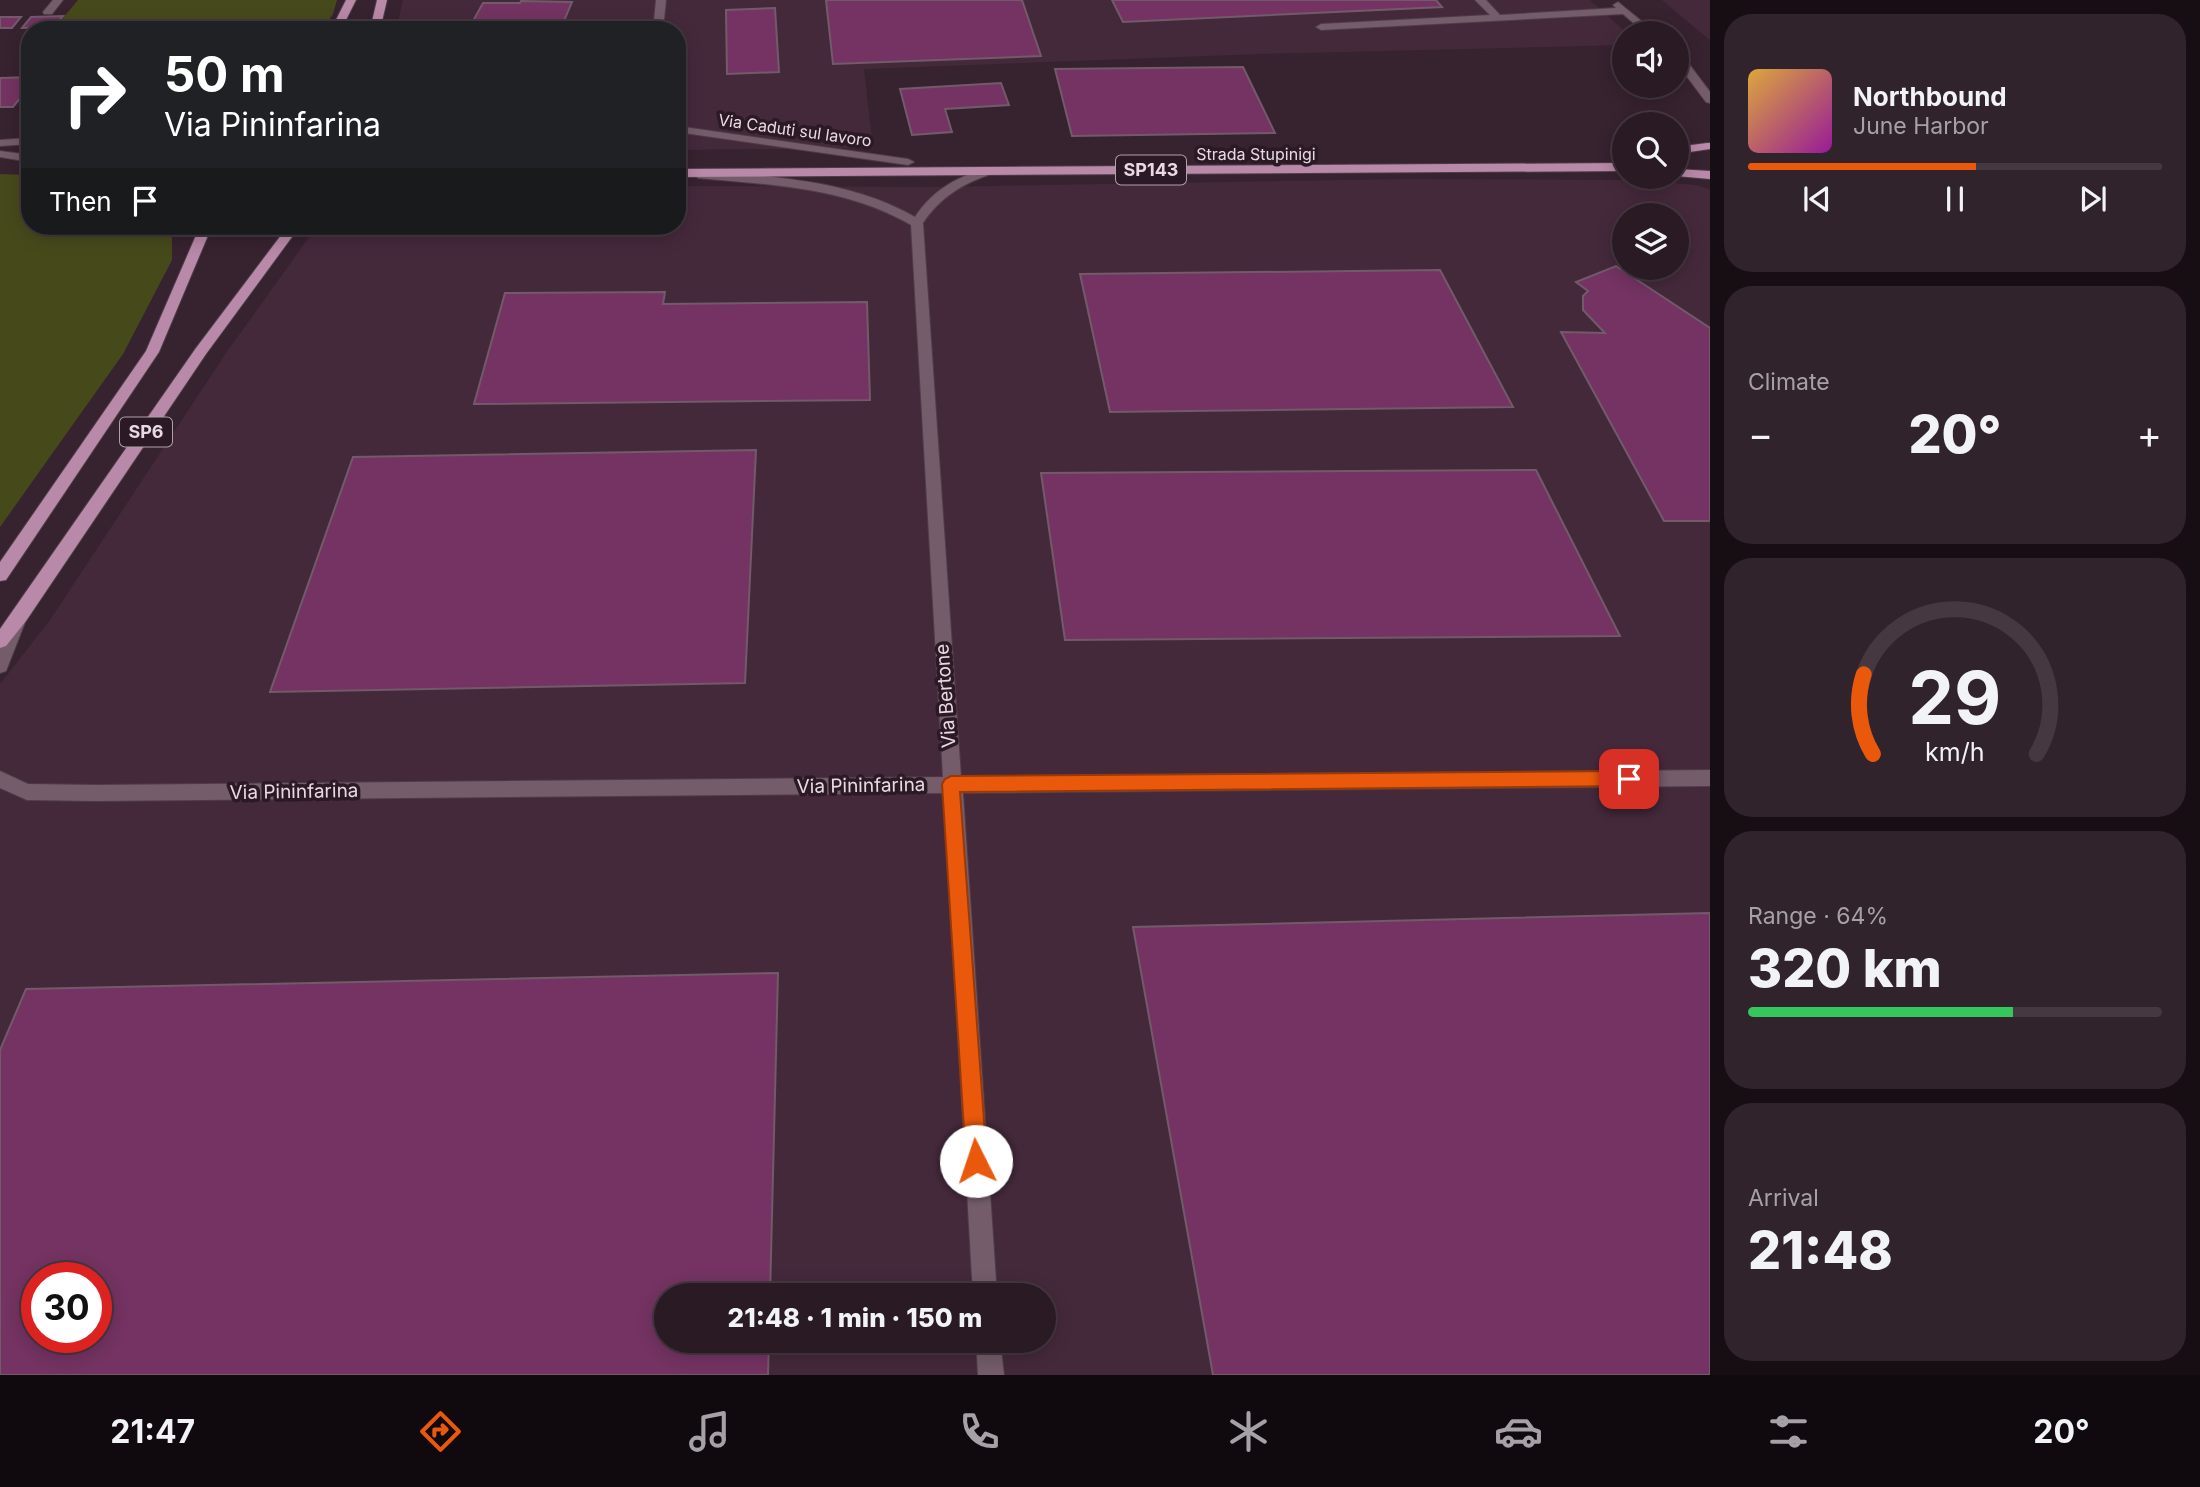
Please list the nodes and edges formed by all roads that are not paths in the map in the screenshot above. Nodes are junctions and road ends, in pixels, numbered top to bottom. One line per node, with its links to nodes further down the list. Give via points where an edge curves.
1 (58, 0): 9 (street)
2 (351, 0): 12 (main road)
3 (382, 0): 13 (main road)
4 (661, 0): 14 (street)
5 (1480, 0): 11 (street)
6 (1569, 0): 10 (street)
7 (1612, 0): 8 (street)
8 (1625, 11): 10 (street); 15 (street)
9 (48, 12)
10 (1584, 14): 11 (street)
11 (1497, 17): 16 (street)
12 (340, 21)
13 (377, 21)
14 (659, 21)
15 (1637, 21)
16 (1321, 27)
17 (1689, 64): 19 (street)
18 (1689, 72): 20 (street)
19 (1710, 76)
20 (1710, 100)
21 (686, 130): 29 (street, Via Caduti sul lavoro)
22 (21, 142): 23 (street)
23 (0, 143)
24 (1709, 145): 25 (main road)
25 (1689, 149)
26 (0, 154): 27 (street)
27 (21, 158)
28 (1612, 158): 29 (main road, Strada Stupinigi / SP143)
29 (908, 162): 31 (main road, Strada Stupinigi / SP143)
30 (1612, 167): 34 (main road, Strada Stupinigi / SP143)
31 (686, 169)
32 (686, 169): 34 (main road, Strada Stupinigi / SP143)
33 (686, 170): 37 (street, via 853,192)
34 (990, 171): 37 (street, via 933,199)
35 (1689, 173): 36 (main road)
36 (1710, 175)
37 (917, 223): 46 (street, Via Bertone)
38 (202, 235): 40 (main road, SP6, via 152,352)
39 (288, 235): 41 (main road, SP6, via 201,351)
40 (0, 575)
41 (20, 616): 42 (main road, SP6); 43 (street)
42 (0, 641)
43 (0, 666)
44 (1710, 778): 46 (street, Via Pininfarina)
45 (0, 779): 46 (street, Via Pininfarina, via 27,792 96,793)
46 (951, 784): 47 (street, Via Bertone)
47 (984, 1283)
48 (989, 1353): 49 (street)
49 (991, 1375)

